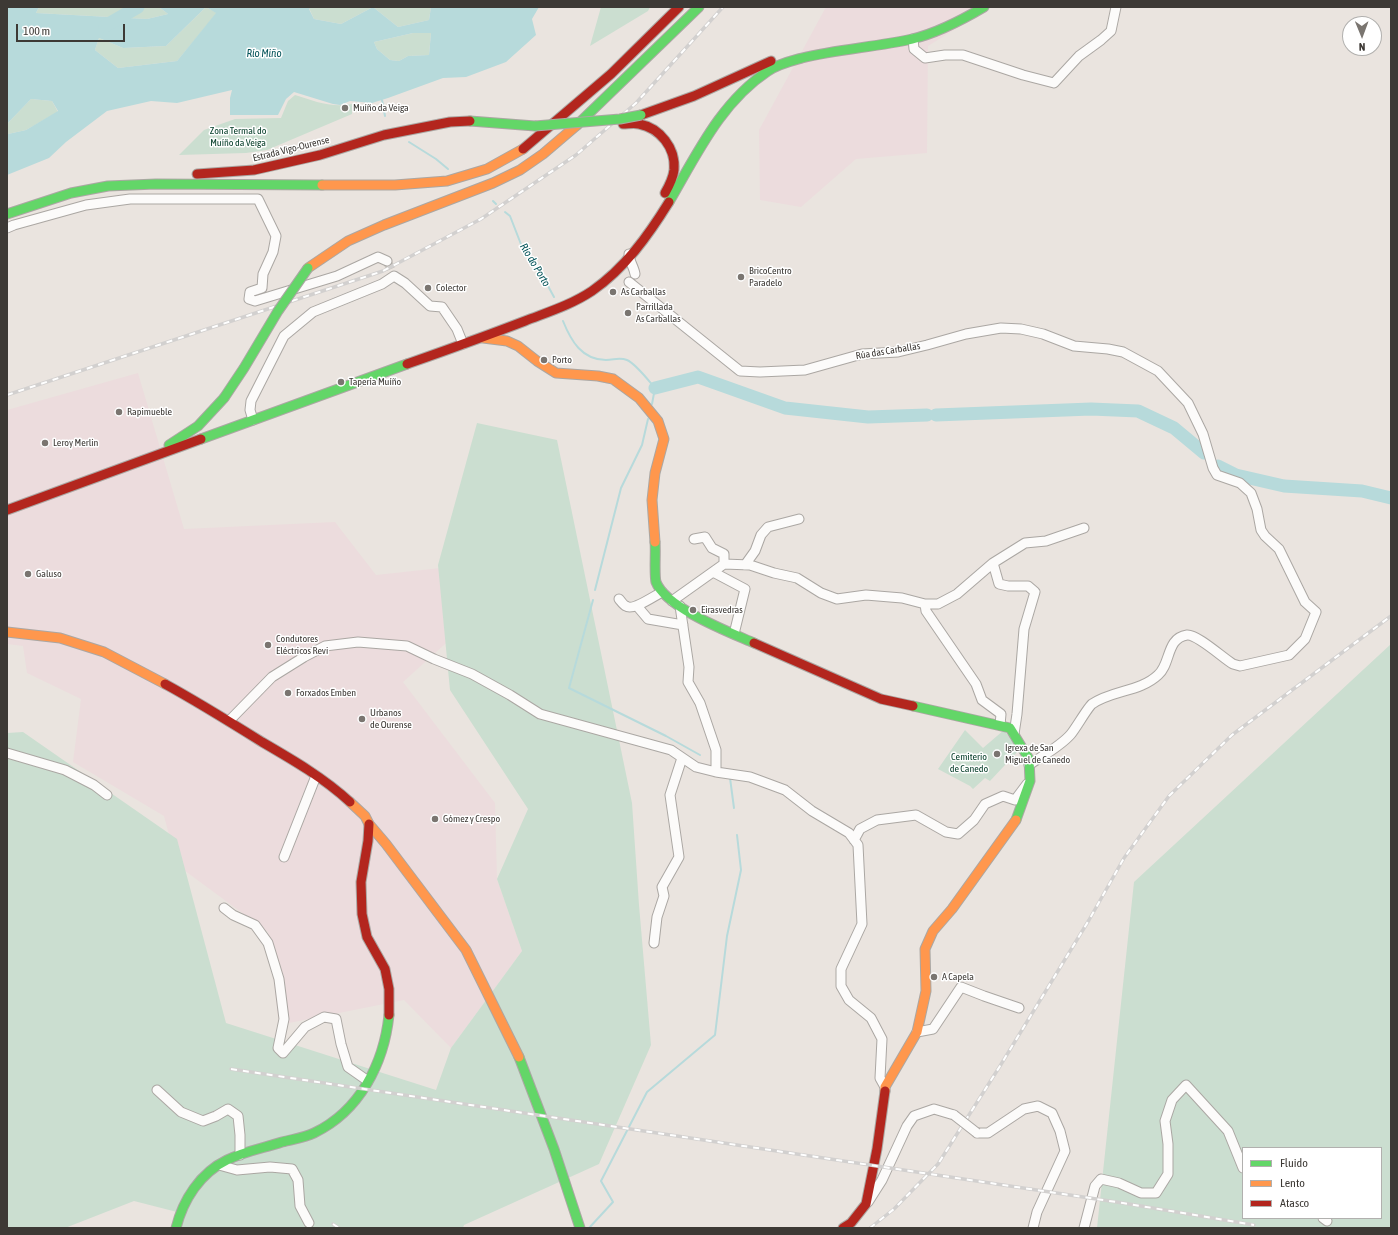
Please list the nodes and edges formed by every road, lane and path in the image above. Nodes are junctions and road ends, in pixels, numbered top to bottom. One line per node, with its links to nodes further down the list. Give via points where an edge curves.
1 (679, 7): 9 (main road, via 610,74 526,147 487,169 446,181 395,185 121,186 81,191)
2 (699, 7): 22 (main road, bridge, via 580,123 520,170 348,241 308,268 224,398 198,426 168,446)
3 (972, 7): 7 (main road, bridge, via 953,18 922,29 805,49 765,63 694,96 641,115)
4 (984, 7): 6 (main road, via 936,31)
5 (1116, 7): 6 (street, via 1111,31 1079,56 1054,83 962,56 925,58 914,49)
6 (913, 39): 12 (main road, via 832,51 792,61 769,71 745,88 714,125 658,219)
7 (534, 126): 8 (main road, Estrada Vigo-Ourense, via 479,121 450,122 384,135 320,155 254,170 145,177 89,184 23,203); 11 (main road, bridge, via 641,125 658,133 670,148 674,164 671,180)
8 (7, 211)
9 (7, 214)
10 (7, 228): 13 (street, via 86,205 130,199 258,199 276,236 273,252 263,274 262,288 250,292 249,299 255,301 337,276 378,257)
11 (630, 249): 12 (street); 15 (main road)
12 (629, 258): 14 (street); 15 (main road)
13 (387, 261)
14 (635, 274)
15 (610, 278): 17 (main road, via 575,302)
16 (629, 282): 45 (street, Rúa das Carballas, via 740,371 806,370 862,354 898,352 966,334 1001,328 1021,329 1074,346 1123,352 1158,371 1188,403 1203,434 1217,475 1240,483 1251,493 1264,536 1279,549 1305,602 1316,612 1305,639 1289,655 1240,666 1233,664 1197,637 1181,637 1174,643 1163,671 1139,687 1106,697 1091,705 1070,736)
17 (515, 325): 18 (main road); 20 (main road, via 511,336)
18 (480, 338): 19 (main road); 20 (main road, via 507,341)
19 (462, 344): 21 (main road); 21 (street, via 457,329 442,307 430,306 394,276 382,284 313,312 284,336 251,401)
20 (518, 346): 31 (main road, via 556,373 613,379 639,398 658,421 664,439 655,473 652,500 656,580)
21 (253, 420): 22 (main road)
22 (128, 466): 23 (main road)
23 (7, 510)
24 (798, 519): 29 (street, via 768,527)
25 (1084, 528): 27 (street, via 1046,541 1025,543)
26 (694, 539): 28 (street, via 705,537 712,548 724,554)
27 (993, 563): 34 (street, via 957,594 938,604); 42 (street, via 999,584 1028,586 1034,592 1024,629)
28 (724, 564): 29 (street); 30 (street)
29 (745, 565): 34 (street, via 797,578 837,599 866,595 902,598)
30 (712, 572): 33 (street); 39 (street, via 744,588)
31 (662, 592): 33 (main road); 35 (street)
32 (619, 599): 35 (street, via 631,608)
33 (672, 601): 36 (main road)
34 (925, 604): 41 (street, via 926,611 976,684 982,700 1001,714)
35 (637, 606): 37 (street, via 648,619)
36 (680, 606): 37 (street); 39 (main road, via 704,621)
37 (683, 625): 46 (street, via 689,667 688,682 700,703 716,750)
38 (7, 632): 40 (main road, via 60,638 104,652)
39 (734, 634): 41 (main road, via 881,699)
40 (229, 721): 44 (street, via 272,678 304,656 325,646 358,642 407,646 472,674 540,714 671,750); 47 (main road)
41 (1000, 725): 42 (main road, via 1010,728)
42 (1014, 734): 45 (main road, via 1029,759)
43 (7, 753): 49 (street, via 65,770)
44 (682, 758): 46 (street, via 696,767); 54 (street, via 670,795 679,857 662,886 664,896 657,917)
45 (1029, 765): 48 (main road)
46 (716, 772): 51 (street, via 750,777 784,790 812,811 849,833)
47 (316, 776): 50 (main road, via 336,789); 52 (street)
48 (1030, 780): 51 (street, via 1015,800 1004,796 985,804 974,820 958,834 946,832 916,816 877,820 860,828); 56 (main road, via 1018,817 952,909 933,931 925,949 926,990)
49 (107, 795)
50 (369, 824): 57 (main road, via 369,842 360,889 364,925 367,937 385,968 390,992 381,1052); 66 (main road, via 466,950 521,1061)
51 (854, 840): 58 (street, via 858,845 862,924 841,969 841,986 849,1000 871,1018 882,1039 880,1078)
52 (284, 857)
53 (224, 908): 57 (street, via 254,925 268,943 279,978 284,1018 278,1048 283,1053 304,1027 317,1020 324,1017 336,1019 348,1067)
54 (654, 943)
55 (1019, 1008): 56 (street, via 961,986 933,1029)
56 (917, 1032): 58 (main road)
57 (368, 1080): 60 (main road, via 353,1104 314,1133)
58 (885, 1087): 63 (main road, via 877,1149)
59 (157, 1090): 60 (street, via 181,1112 203,1121 228,1109 238,1116)
60 (240, 1155): 61 (main road)
61 (219, 1165): 64 (street, via 237,1170 270,1167 292,1169 298,1180 300,1206); 65 (main road, via 201,1180 186,1199)
62 (1242, 1166): 69 (street, via 1228,1131 1186,1085 1172,1100 1165,1121 1168,1174 1156,1193 1141,1193 1101,1179 1095,1186)
63 (866, 1204): 67 (main road, via 851,1223); 68 (street, bridge, via 882,1180 914,1116 934,1110 954,1115 977,1133 988,1133 1024,1109 1038,1106 1052,1113 1065,1151 1037,1212)
64 (309, 1223)
65 (176, 1228)
66 (580, 1228)
67 (843, 1228)
68 (1033, 1228)
69 (1084, 1228)

